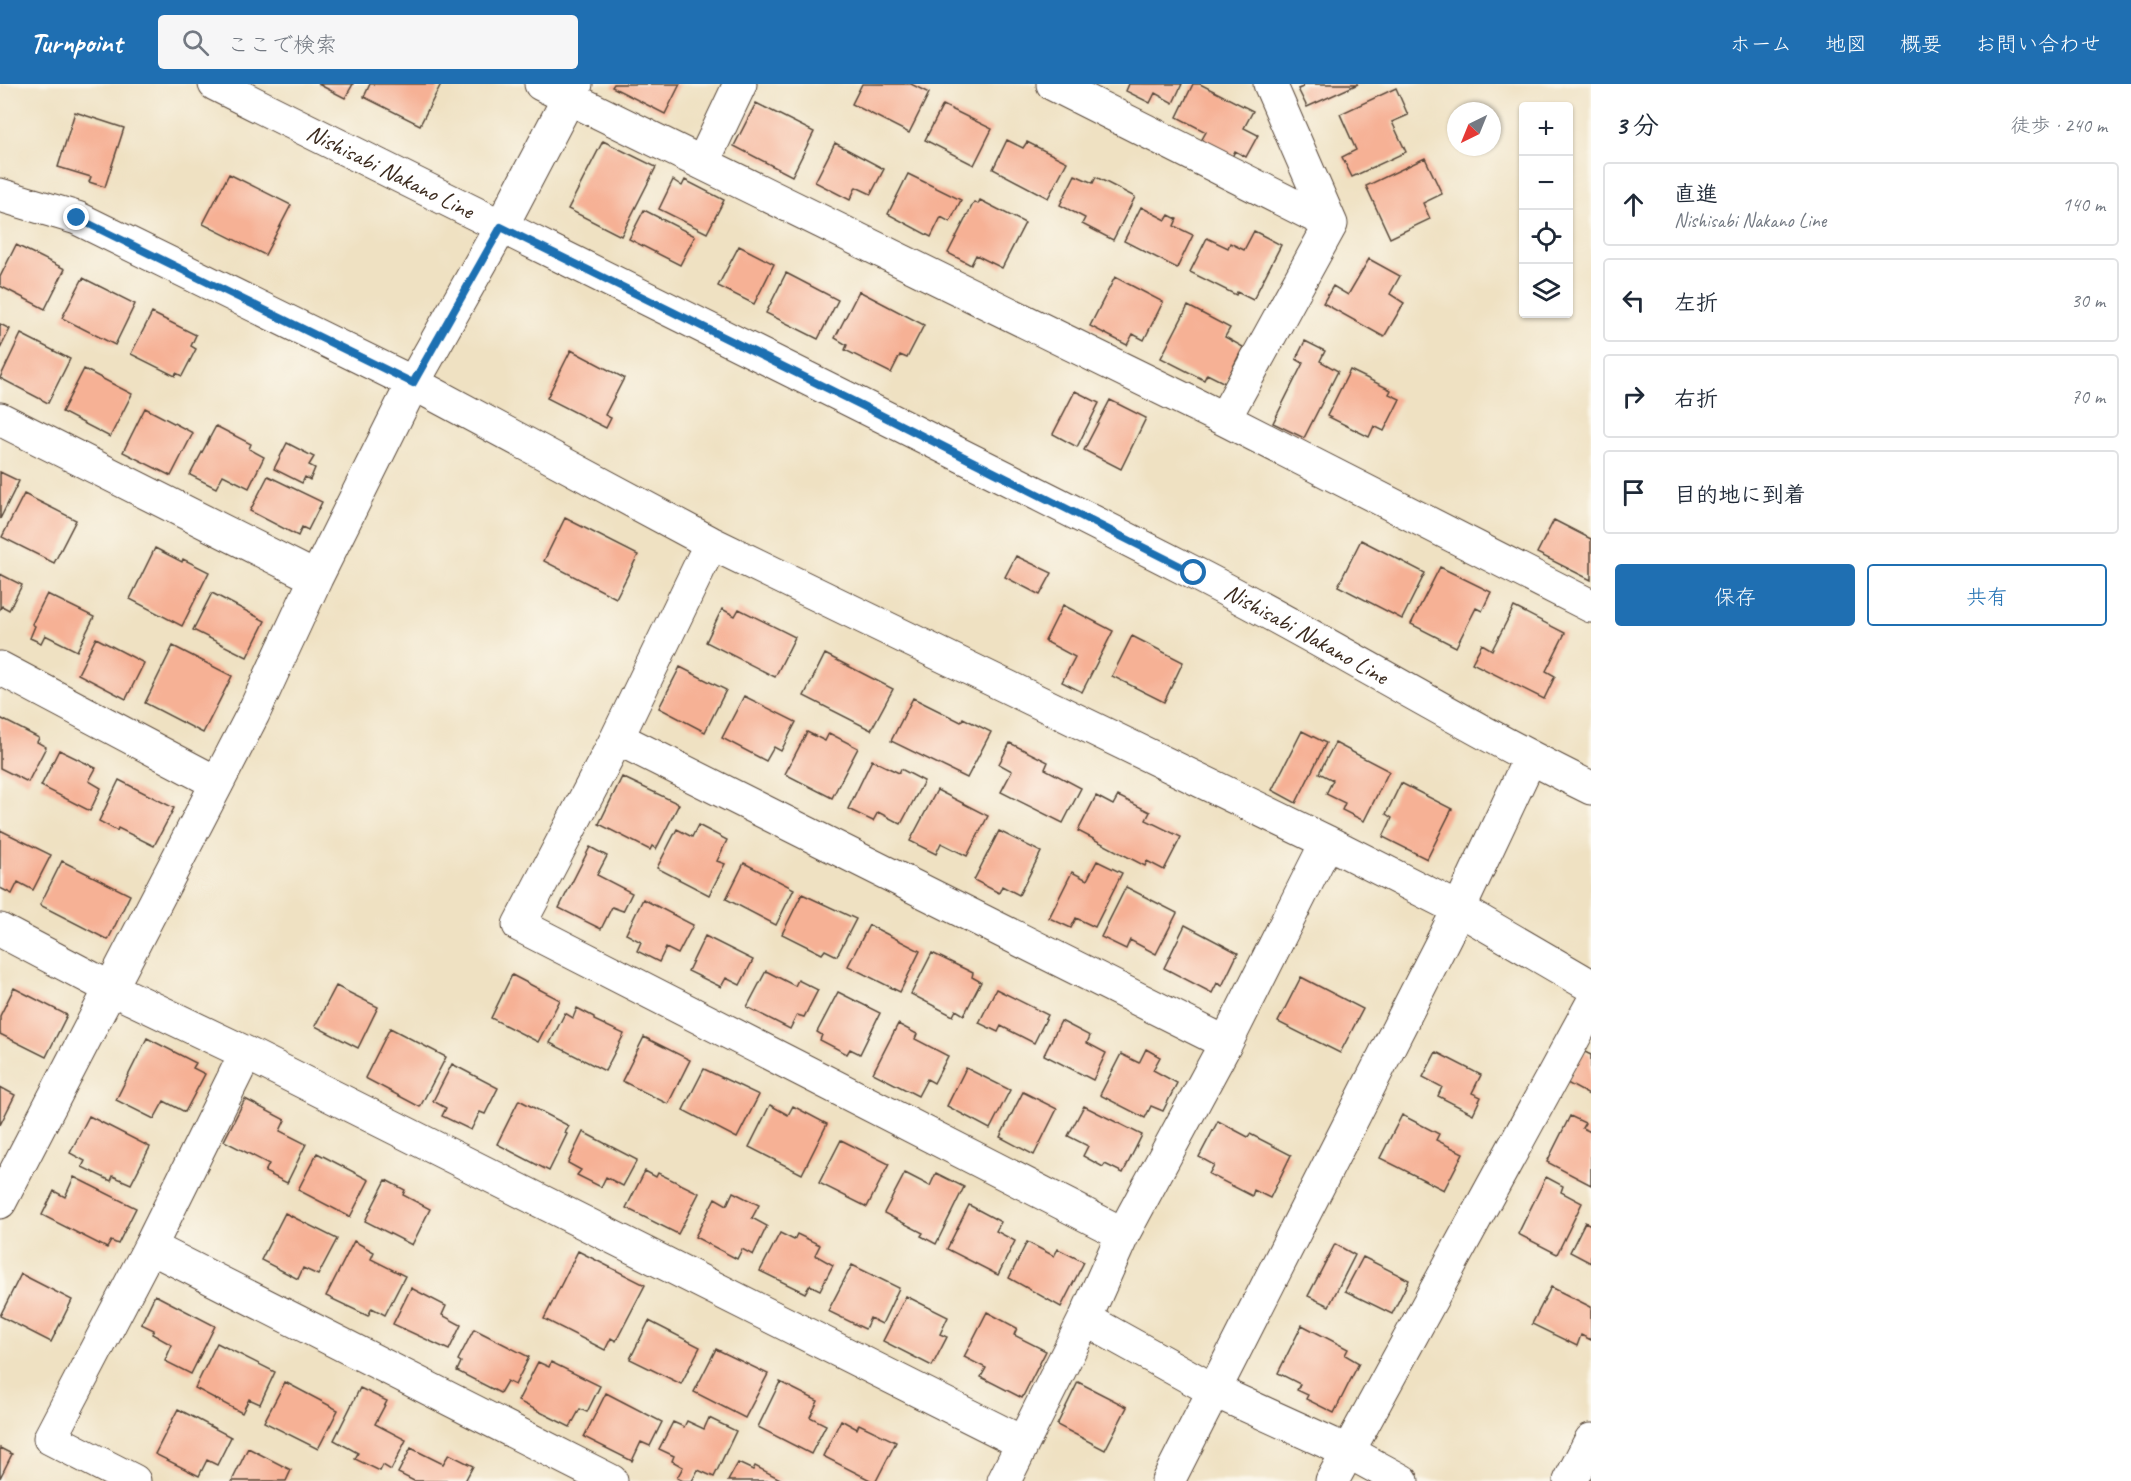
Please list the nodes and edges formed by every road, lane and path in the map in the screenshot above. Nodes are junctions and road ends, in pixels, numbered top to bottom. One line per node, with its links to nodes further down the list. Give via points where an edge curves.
1 (215, 84): 9 (street, Nishisabi Nakano Line)
2 (740, 84): 6 (street)
3 (1053, 84): 8 (street)
4 (1270, 84): 8 (street)
5 (562, 89): 6 (street); 9 (street)
6 (703, 162): 12 (street)
7 (0, 195): 10 (street, via 77,218)
8 (1331, 224): 12 (street)
9 (501, 227): 10 (street); 18 (street, Nishisabi Nakano Line, via 1194,573)
10 (413, 383): 13 (street); 14 (street)
11 (0, 419): 14 (street)
12 (1224, 419): 15 (street)
13 (711, 543): 17 (street); 21 (street)
14 (316, 578): 19 (street)
15 (1591, 606)
16 (0, 668): 19 (street)
17 (616, 738): 27 (street); 30 (street, via 519,925)
18 (1530, 758): 20 (street, Nishisabi Nakano Line); 22 (street)
19 (217, 783): 25 (street)
20 (1591, 788)
21 (1327, 842): 22 (street); 27 (street)
22 (1459, 909): 24 (street); 33 (street)
23 (0, 930): 25 (street)
24 (1591, 986)
25 (112, 989): 28 (street); 29 (street)
26 (1591, 1006): 36 (street)
27 (1226, 1043): 30 (street)
28 (246, 1053): 31 (street); 35 (street)
29 (3, 1187)
30 (1123, 1234): 32 (street)
31 (150, 1247): 37 (street, via 51,1438); 38 (street)
32 (1085, 1319): 33 (street); 35 (street)
33 (1213, 1390): 36 (street); 40 (street)
34 (1591, 1440): 43 (street)
35 (1023, 1443): 39 (street)
36 (1347, 1451): 41 (street); 42 (street)
37 (134, 1481)
38 (611, 1481)
39 (1004, 1481)
40 (1168, 1481)
41 (1332, 1481)
42 (1402, 1481)
43 (1570, 1481)

